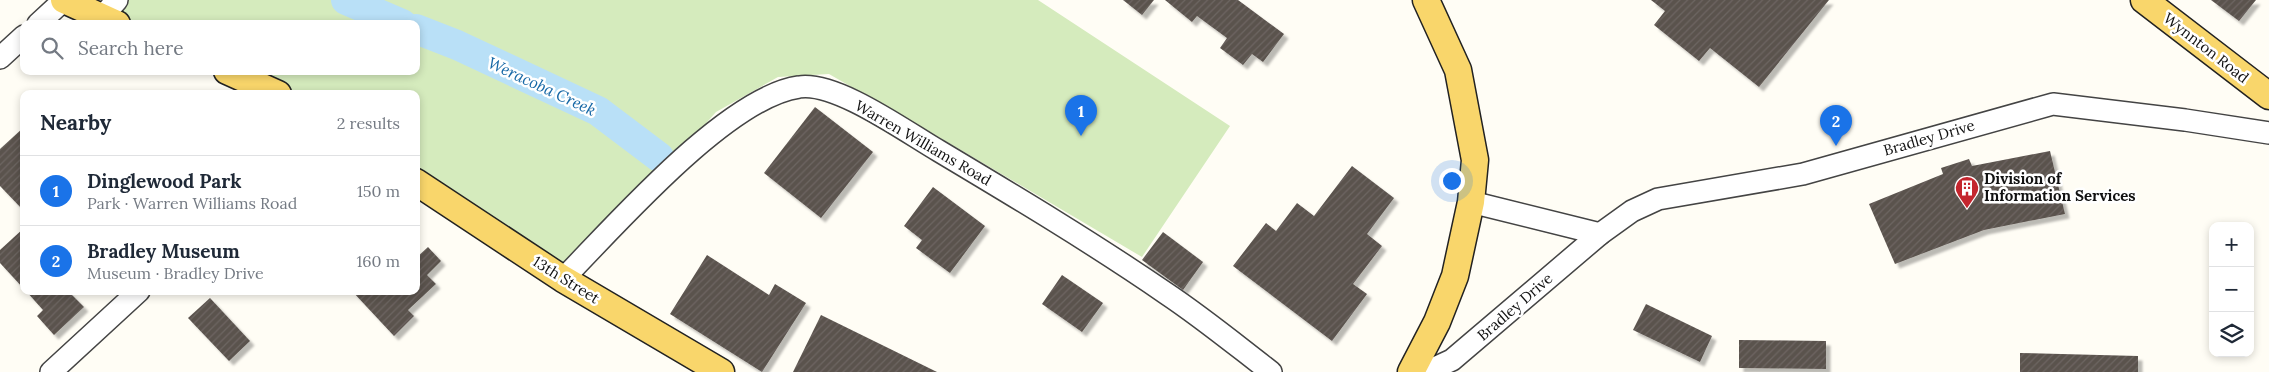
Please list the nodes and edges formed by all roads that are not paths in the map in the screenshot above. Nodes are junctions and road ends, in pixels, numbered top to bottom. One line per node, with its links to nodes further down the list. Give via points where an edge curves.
1 (64, 0): 4 (main road); 5 (street)
2 (1426, 0): 13 (main road, via 1458,70 1475,160)
3 (2144, 0): 10 (main road, Wynnton Road)
4 (112, 14)
5 (42, 20)
6 (20, 40): 7 (street)
7 (0, 58)
8 (236, 75): 9 (main road)
9 (269, 90)
10 (2269, 96)
11 (2269, 133): 14 (street, Bradley Drive, via 2054,104 1803,174 1658,199 1632,211)
12 (420, 185): 15 (main road, 13th Street)
13 (1471, 202): 14 (street); 20 (main road, via 1455,276 1437,322)
14 (1600, 234): 21 (street, Bradley Drive, via 1452,360)
15 (564, 280): 18 (main road, 13th Street); 19 (street, Warren Williams Road, via 658,183 724,124 773,95 798,87 815,86 859,104 1041,212 1168,294)
16 (135, 295): 17 (street)
17 (51, 372)
18 (721, 372)
19 (1271, 372)
20 (1411, 372)
21 (1426, 372)

